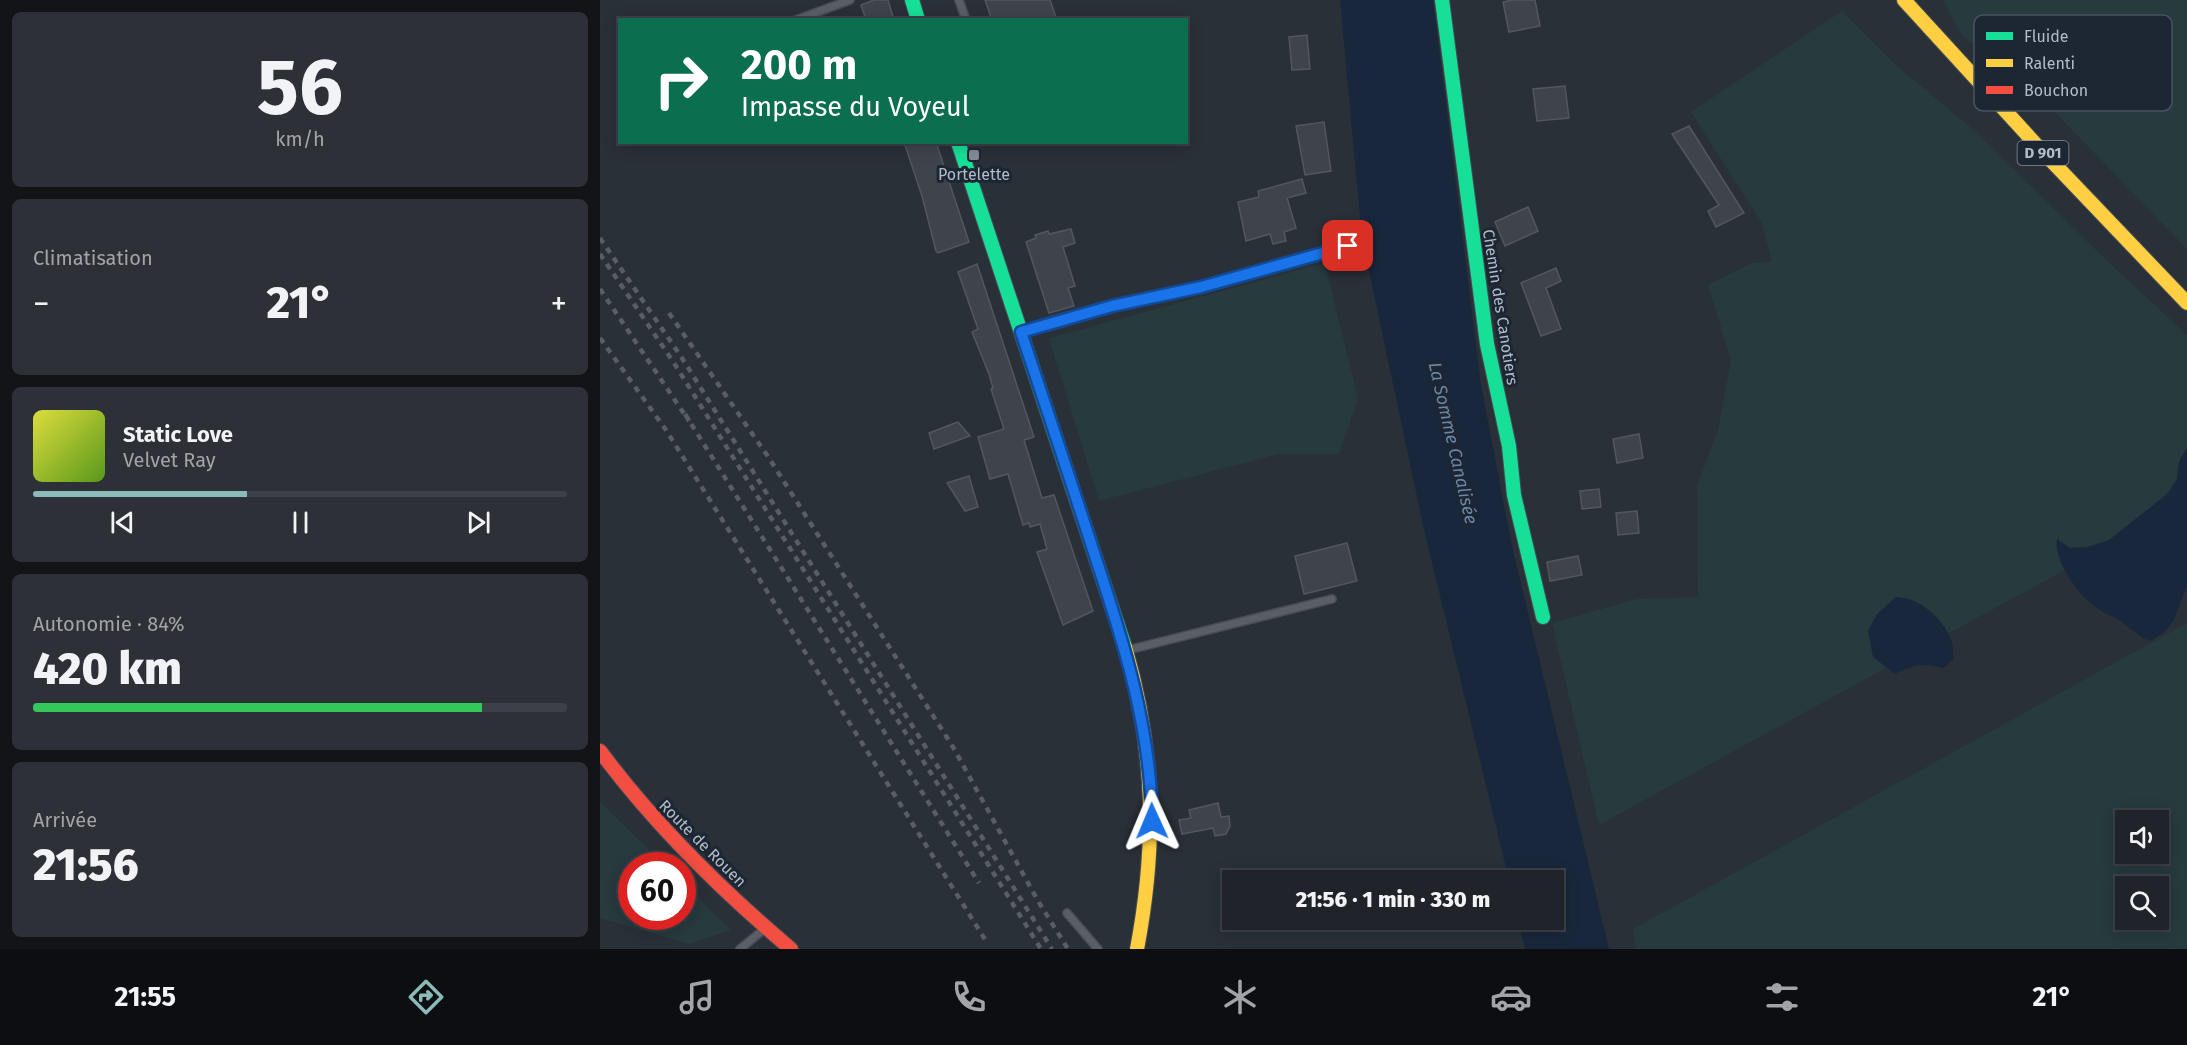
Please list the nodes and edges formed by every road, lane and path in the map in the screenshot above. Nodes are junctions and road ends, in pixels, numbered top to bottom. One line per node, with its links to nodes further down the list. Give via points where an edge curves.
1 (850, 0): 6 (lane)
2 (912, 0): 7 (main road)
3 (959, 0): 8 (lane)
4 (1442, 0): 16 (main road, Chemin des Canotiers, via 1487,344 1509,447 1514,495)
5 (1904, 0): 9 (main road, D 901)
6 (801, 18)
7 (917, 18)
8 (965, 18)
9 (1974, 78)
10 (2004, 111): 13 (main road, D 901)
11 (959, 144): 14 (main road)
12 (1348, 246): 14 (lane)
13 (2187, 303)
14 (1021, 332): 17 (main road)
15 (1332, 599): 17 (lane)
16 (1543, 617)
17 (1125, 651): 24 (main road, via 1144,726 1152,801 1149,873)
18 (600, 751): 20 (main road, Route de Rouen, via 660,825)
19 (1067, 912): 23 (lane)
20 (765, 928): 21 (lane); 22 (main road, Route de Rouen)
21 (740, 949)
22 (791, 949)
23 (1098, 949)
24 (1137, 949)

